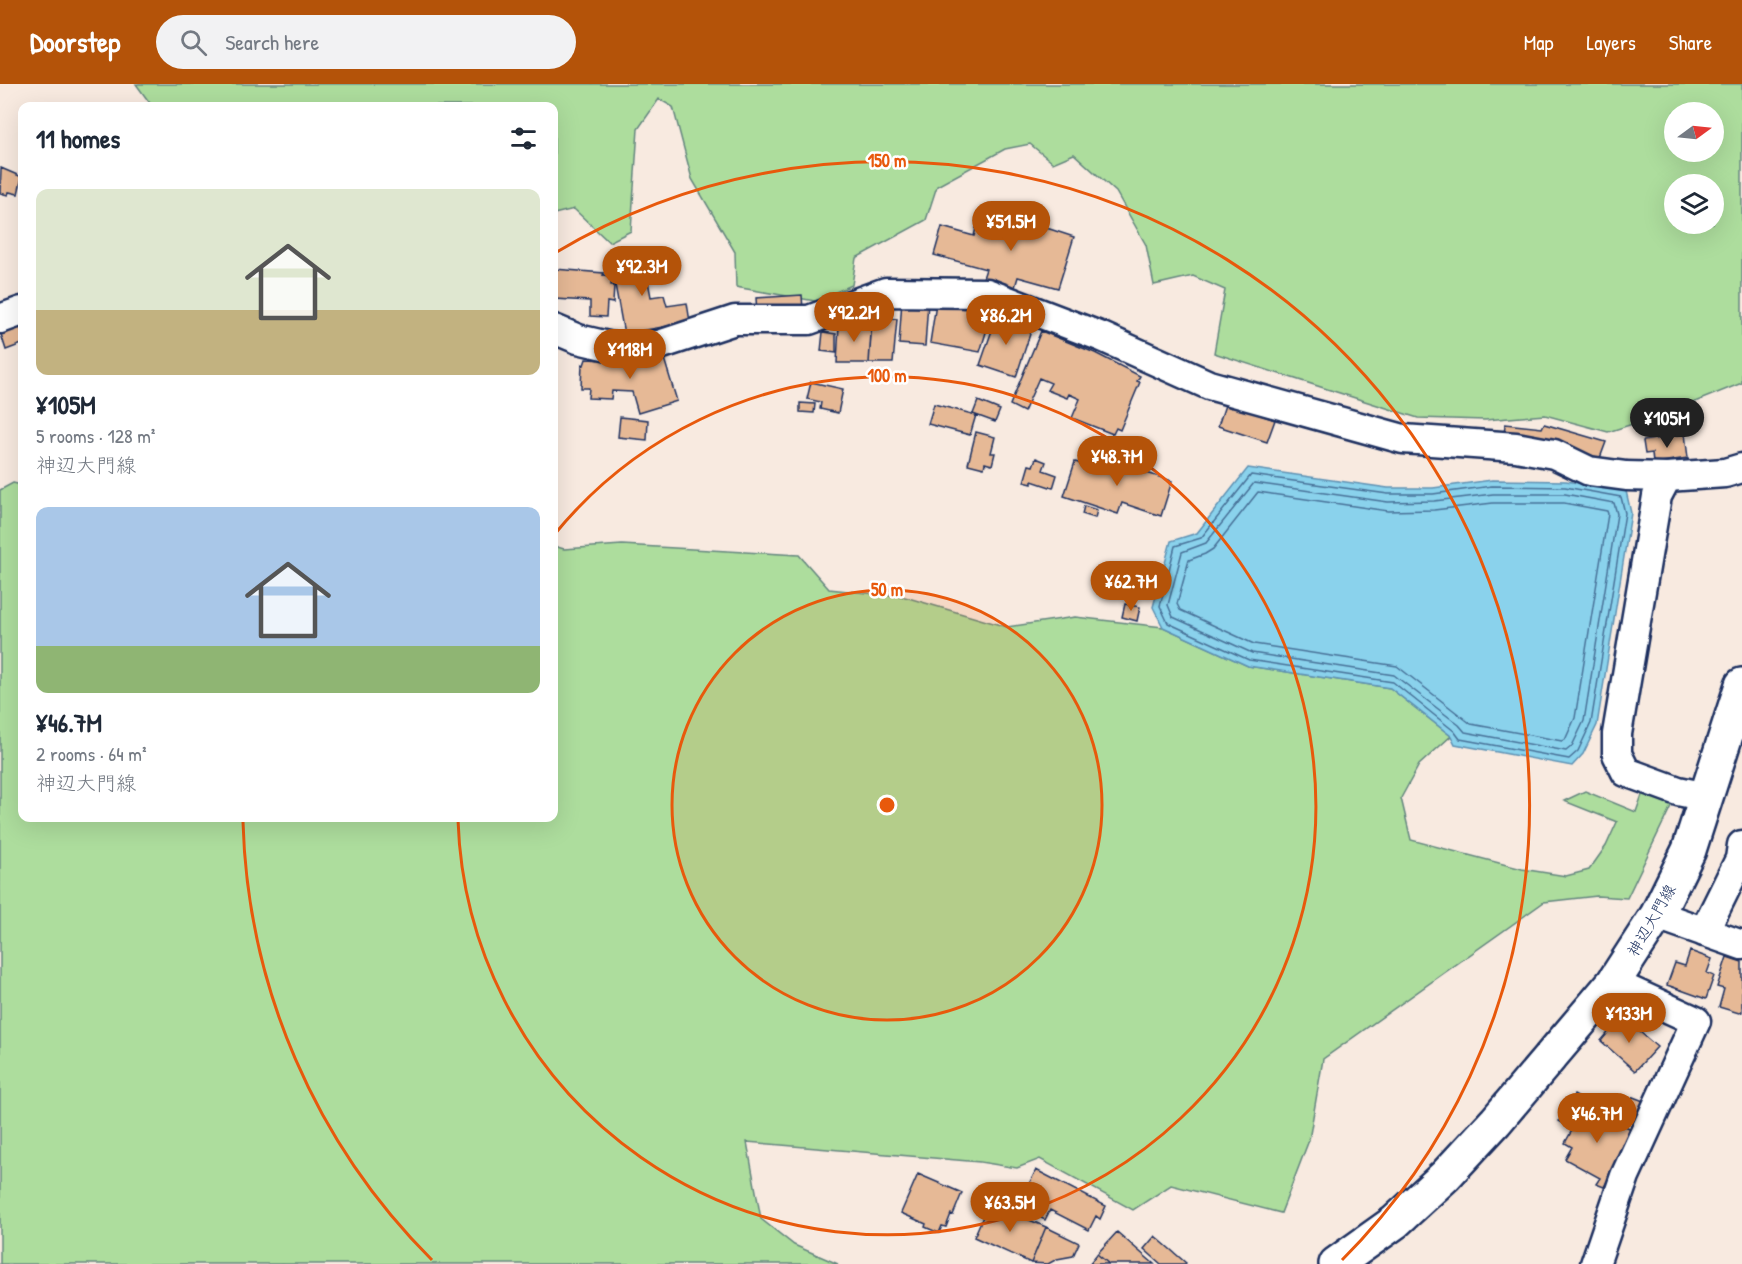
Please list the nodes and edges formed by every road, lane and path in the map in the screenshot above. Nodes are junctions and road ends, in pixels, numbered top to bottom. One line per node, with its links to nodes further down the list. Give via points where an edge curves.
1 (18, 312): 2 (street)
2 (0, 319)
3 (558, 331): 5 (street, via 621,349 659,345 735,320 809,320 886,292 987,294 1102,337 1209,385 1403,439 1516,447 1554,454 1589,471)
4 (1742, 468): 5 (street)
5 (1667, 477): 7 (street, via 1657,496 1617,734 1617,754 1626,772 1678,792)
6 (1742, 685): 7 (main road, 神辺大門線)
7 (1707, 797): 9 (main road, 神辺大門線, via 1689,850)
8 (1742, 845): 10 (street, via 1740,859)
9 (1657, 915): 10 (street); 12 (main road, 神辺大門線)
10 (1704, 932): 11 (street)
11 (1742, 945)
12 (1614, 982): 13 (main road, 神辺大門線, via 1445,1176 1395,1222); 14 (street, via 1696,1021 1625,1176)
13 (1336, 1264)
14 (1595, 1264)

